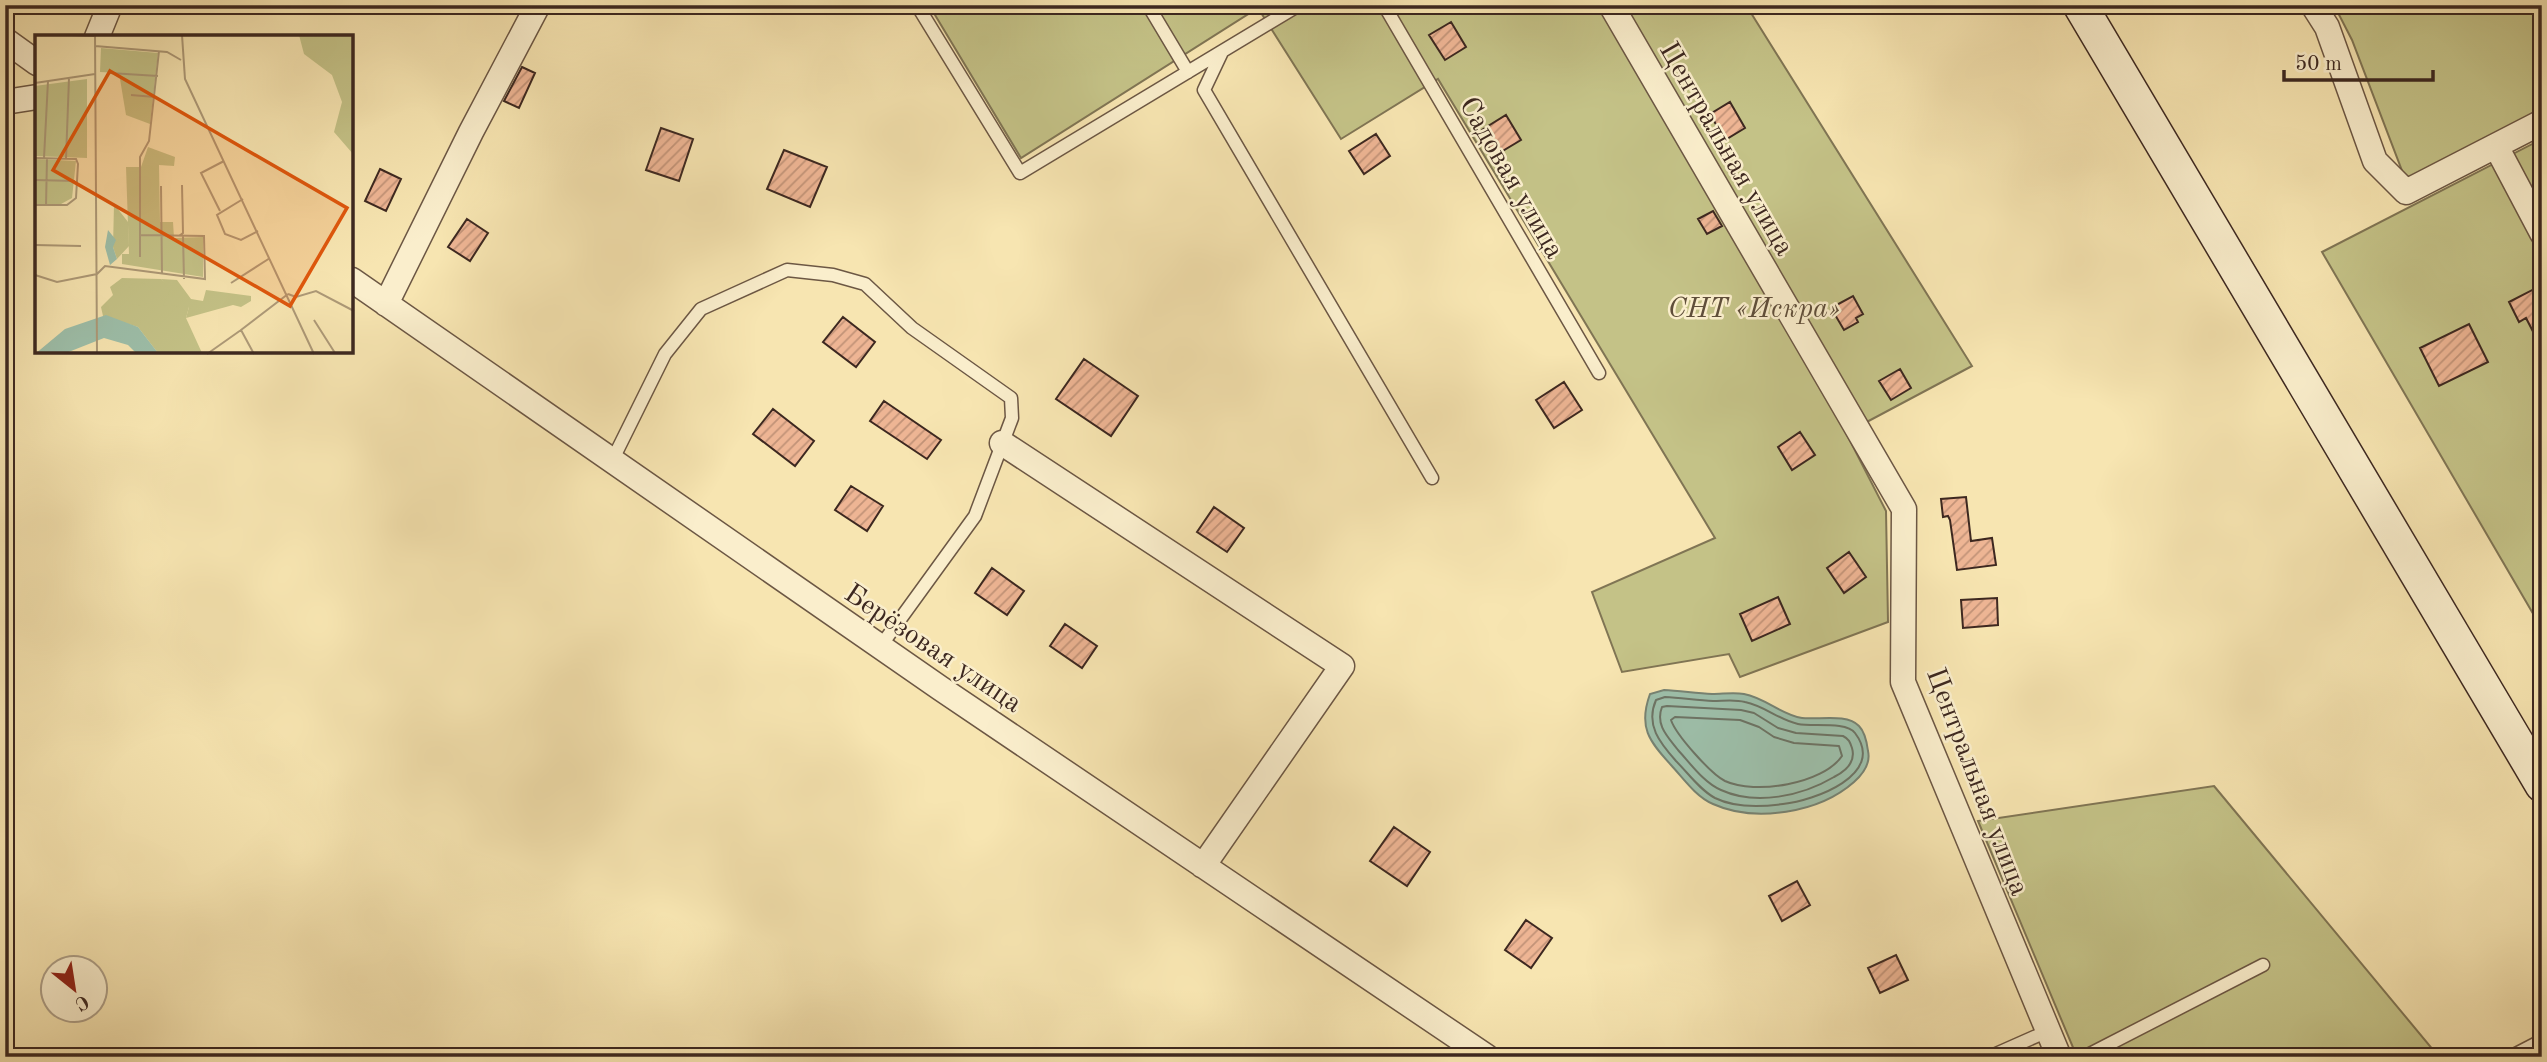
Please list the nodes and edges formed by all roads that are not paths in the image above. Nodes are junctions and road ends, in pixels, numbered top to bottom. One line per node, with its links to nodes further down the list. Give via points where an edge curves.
1 (110, 5): 10 (street)
2 (538, 5): 21 (street)
3 (917, 5): 14 (lane, via 1020,173)
4 (1148, 5): 14 (lane)
5 (1299, 5): 12 (lane)
6 (1384, 5): 22 (lane, Садовая улица)
7 (1611, 5): 30 (street, Центральная улица, via 1904,509 1903,682)
8 (2080, 5): 27 (main road)
9 (2319, 7): 18 (street, via 2375,161 2406,192)
10 (98, 35)
11 (5, 40): 13 (street)
12 (1222, 52): 14 (lane); 25 (lane, via 1204,90)
13 (35, 62)
14 (1188, 72)
15 (35, 97): 16 (street)
16 (5, 102)
17 (2542, 122): 18 (street)
18 (2496, 146): 19 (street)
19 (2542, 233)
20 (354, 282): 21 (street, Берёзовая улица)
21 (386, 304): 24 (street, Берёзовая улица)
22 (1599, 373)
23 (1002, 443): 24 (lane, via 1012,418 1011,398 912,328 865,284 787,270 701,309 665,354); 26 (lane, via 975,516); 28 (street, via 1342,666)
24 (612, 461): 26 (street, Берёзовая улица)
25 (1432, 478)
26 (880, 647): 28 (street, Берёзовая улица)
27 (2542, 785)
28 (1203, 866): 32 (street, Берёзовая улица)
29 (2263, 965): 35 (lane)
30 (2048, 1031): 33 (lane); 34 (street, Центральная улица)
31 (2537, 1043): 36 (lane)
32 (1488, 1057)
33 (1989, 1057)
34 (2059, 1057)
35 (2084, 1057)
36 (2510, 1057)

